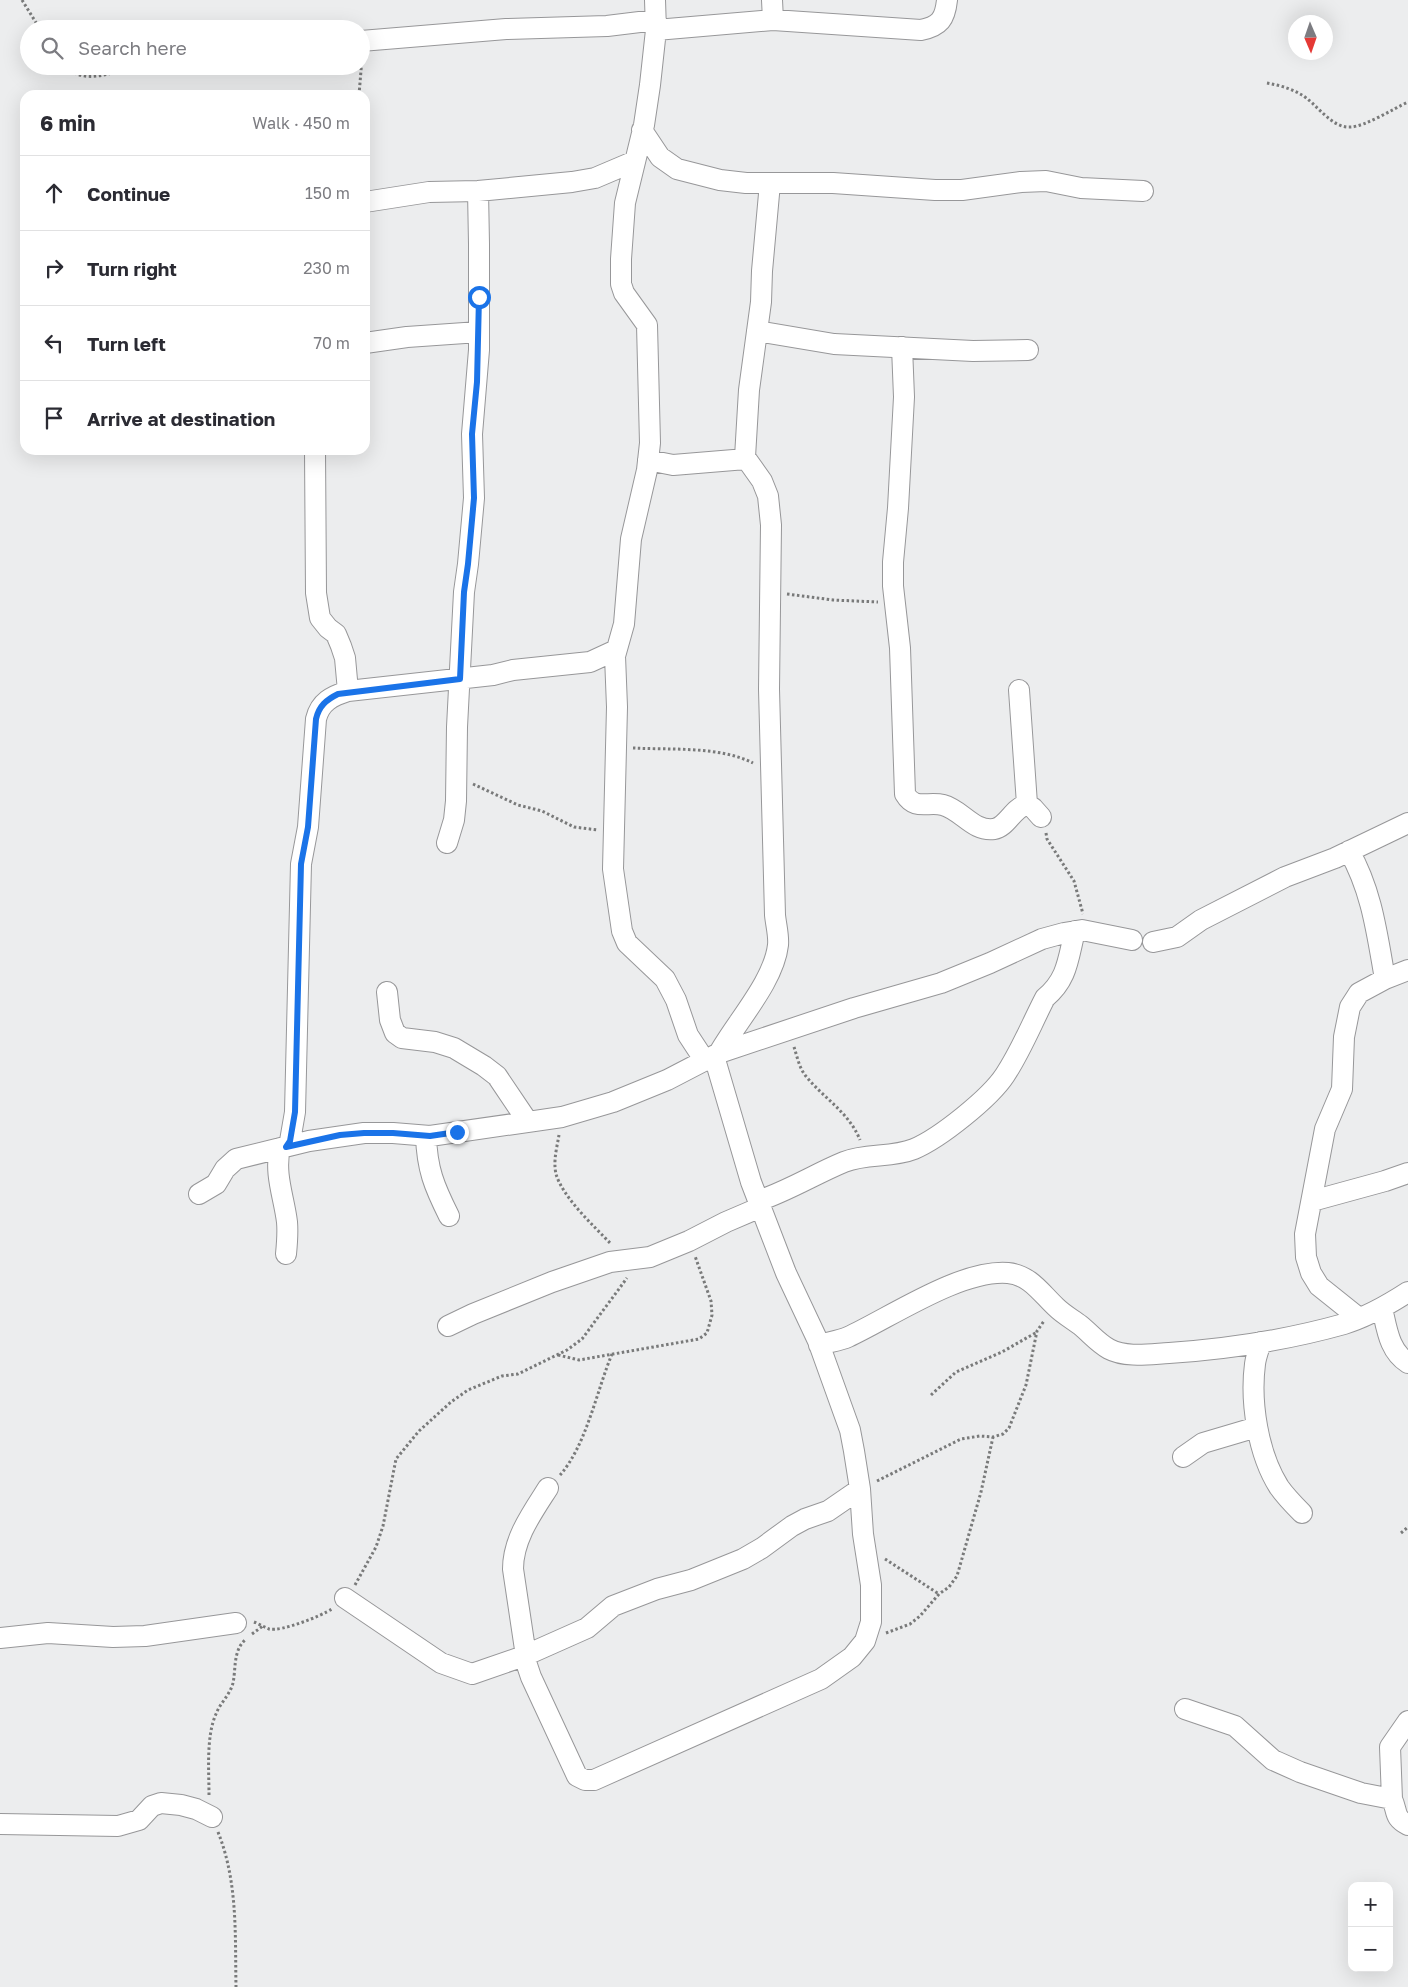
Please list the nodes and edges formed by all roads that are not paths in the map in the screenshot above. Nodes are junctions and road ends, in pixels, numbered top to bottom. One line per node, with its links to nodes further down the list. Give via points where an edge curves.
1 (655, 0): 4 (street)
2 (947, 0): 3 (street, via 946,10 935,27 921,30)
3 (773, 10): 4 (street)
4 (656, 25): 5 (street, via 506,29); 6 (street)
5 (370, 39)
6 (642, 130): 7 (street); 8 (street, via 660,157 677,169 720,180)
7 (634, 161): 9 (street, via 595,178); 19 (street, via 625,203 621,284 647,325)
8 (770, 183): 10 (street, via 962,190 1046,181 1081,188); 12 (street)
9 (478, 191): 11 (street, via 430,192); 13 (street)
10 (1142, 191)
11 (370, 201)
12 (757, 331): 15 (street, via 834,344); 18 (street, via 749,390)
13 (479, 332): 14 (street); 21 (street, via 472,434 474,498 464,592)
14 (370, 342)
15 (902, 347): 16 (street); 24 (street, via 904,396 893,562 900,648 904,787 909,801 944,805 986,829 997,829 1019,806)
16 (1028, 350)
17 (315, 455): 23 (street, via 316,593 320,618 336,634 345,658)
18 (746, 459): 19 (street, via 673,465); 35 (street, via 762,481 768,496 771,526 771,774 778,944 769,975)
19 (648, 460): 20 (street, via 631,539 624,624)
20 (616, 650): 21 (street, via 590,662); 35 (street, via 613,875 622,931 627,944 665,979 688,1034)
21 (460, 679): 23 (street); 27 (street, via 454,820)
22 (1019, 690): 24 (street)
23 (348, 692): 38 (street, via 328,699 319,708 316,719 308,827 300,873 295,1112 291,1136)
24 (1027, 804): 25 (street)
25 (1041, 817)
26 (1408, 823): 28 (street)
27 (447, 843)
28 (1349, 851): 31 (street, via 1285,877 1201,920 1177,937); 33 (street, via 1369,896)
29 (1082, 931): 30 (street); 35 (street, via 1042,939 941,983 788,1030); 42 (street, via 1062,980 1045,998 1004,1077 970,1111 932,1140 914,1149 845,1161)
30 (1132, 940)
31 (1153, 942)
32 (1408, 970): 33 (street)
33 (1386, 979): 41 (street, via 1359,993 1350,1007 1344,1037 1342,1090 1325,1129)
34 (387, 992): 36 (street, via 390,1020 395,1032 402,1038 454,1048 484,1066 497,1076)
35 (713, 1057): 36 (street, via 638,1093 562,1117); 42 (street)
36 (528, 1122): 37 (street)
37 (426, 1136): 38 (street, via 393,1133 340,1135); 43 (street, via 430,1176)
38 (283, 1148): 40 (street, via 236,1159 216,1184); 44 (street, via 277,1162 287,1226)
39 (1408, 1172): 41 (street)
40 (199, 1194)
41 (1312, 1201): 47 (street, via 1305,1234 1306,1257 1311,1273 1319,1286)
42 (759, 1204): 48 (street, via 689,1241 650,1257 610,1262 552,1282); 50 (street)
43 (449, 1216)
44 (286, 1254)
45 (1408, 1292): 46 (street)
46 (1382, 1308): 47 (street); 51 (street, via 1392,1347)
47 (1359, 1318): 49 (street)
48 (448, 1326)
49 (1261, 1342): 50 (street, via 1238,1347 1147,1354 1111,1350 1056,1307 1040,1288 1021,1276 1008,1273 968,1279 846,1337); 52 (street, via 1254,1376)
50 (819, 1345): 55 (street, via 850,1430)
51 (1408, 1363)
52 (1257, 1426): 53 (street, via 1204,1443); 56 (street, via 1278,1485)
53 (1183, 1457)
54 (548, 1488): 60 (street, via 524,1525 513,1555)
55 (860, 1489): 60 (street, via 828,1511 792,1526 743,1559 613,1606 587,1628); 60 (street, via 871,1585 871,1622 865,1641 852,1657 821,1679 594,1780 585,1780 577,1776)
56 (1302, 1513)
57 (345, 1598): 60 (street, via 441,1663 456,1669 472,1674)
58 (236, 1623): 59 (street, via 145,1636 48,1633)
59 (0, 1638)
60 (525, 1656)
61 (1185, 1709): 63 (street, via 1235,1726 1273,1760 1300,1772 1361,1793)
62 (1408, 1721): 63 (street, via 1390,1747)
63 (1392, 1799): 66 (street, via 1396,1814)
64 (212, 1817): 65 (street, via 196,1809 161,1803 152,1806 139,1820 118,1826)
65 (0, 1824)
66 (1408, 1825)

